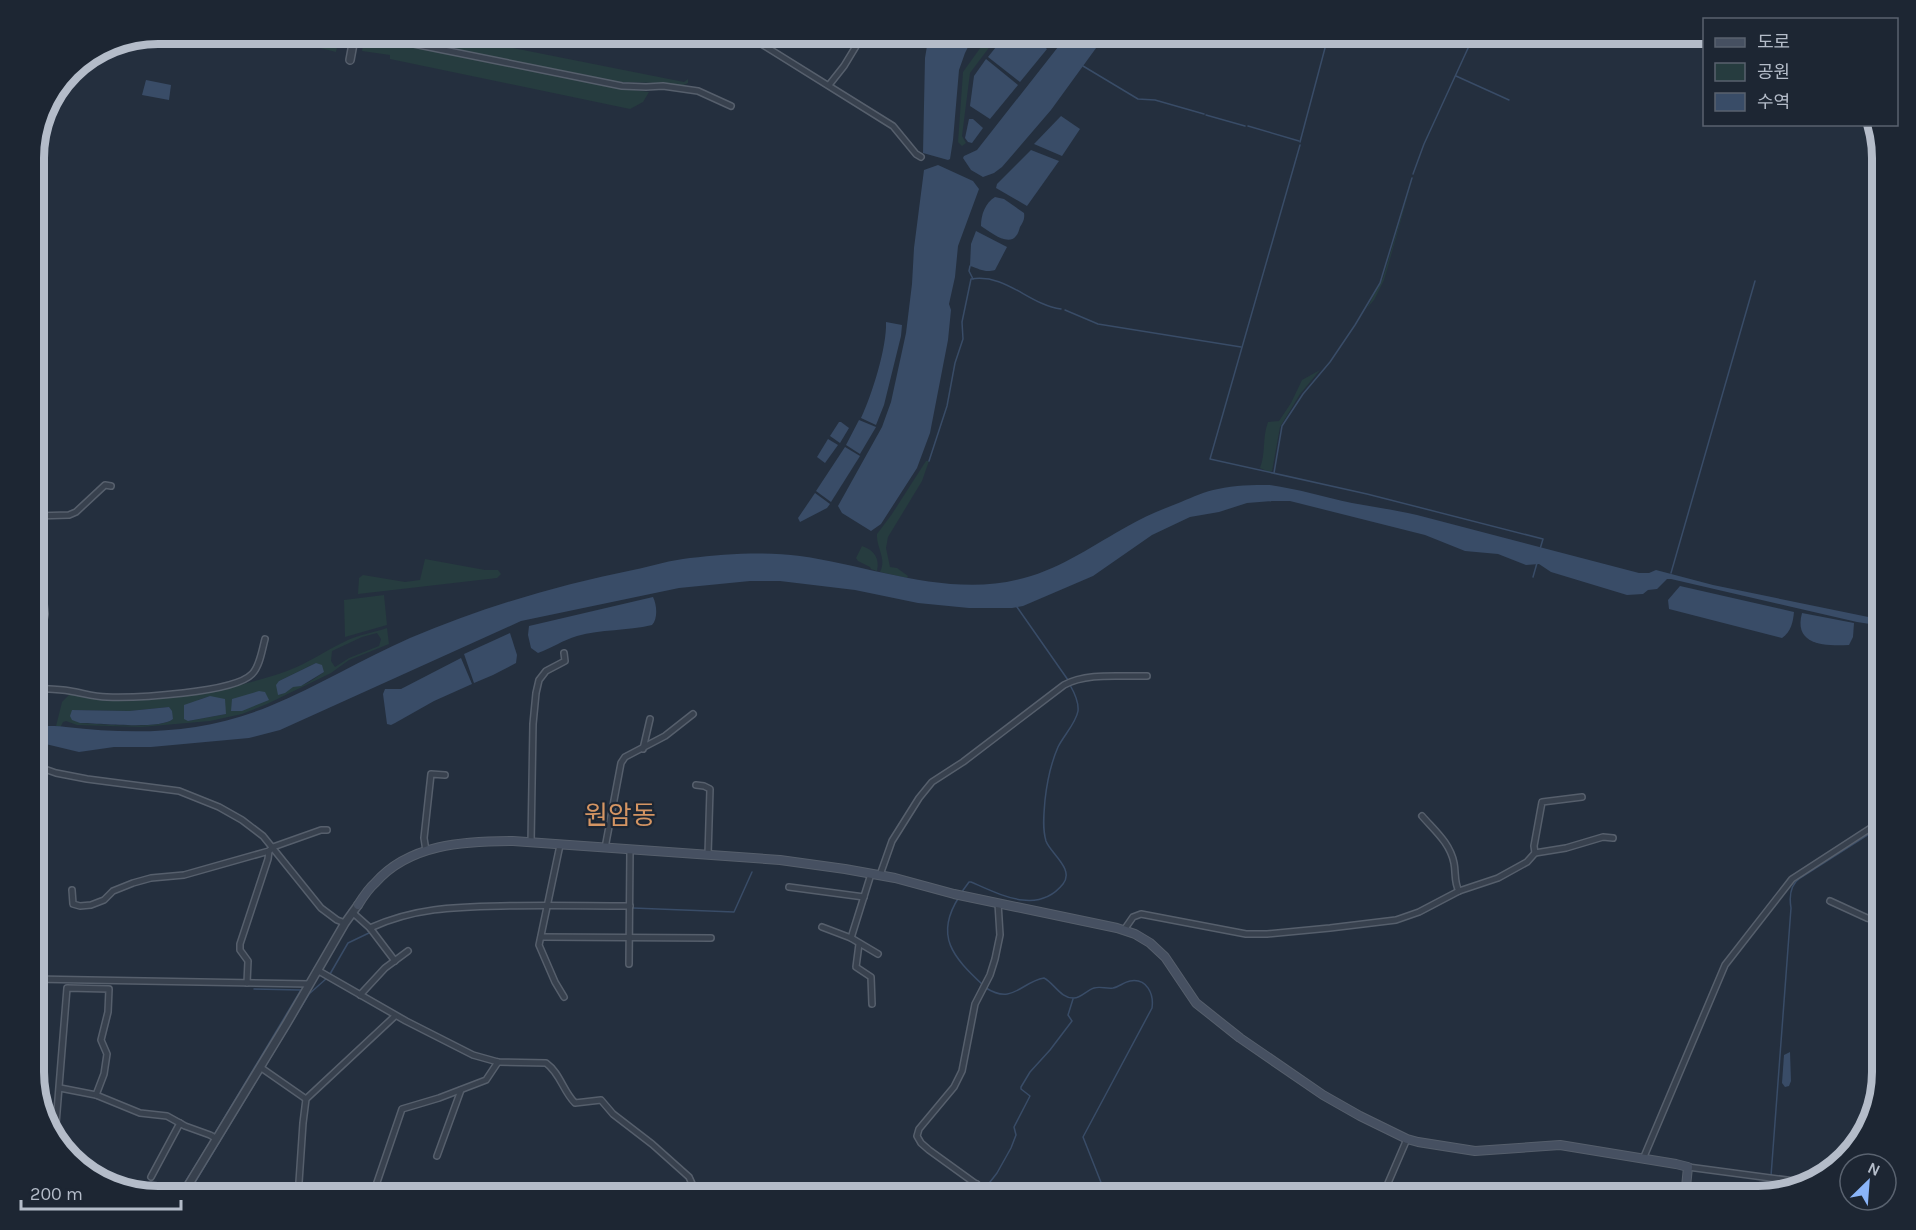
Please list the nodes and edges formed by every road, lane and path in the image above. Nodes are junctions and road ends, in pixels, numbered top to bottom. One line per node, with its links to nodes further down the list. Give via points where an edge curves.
1 (352, 44): 5 (street)
2 (413, 44): 7 (street, via 622,86 698,91)
3 (762, 44): 6 (street)
4 (857, 44): 6 (street)
5 (350, 60)
6 (829, 85): 8 (street, via 893,126)
7 (731, 106)
8 (921, 158)
9 (111, 486): 10 (street, via 105,485 76,512)
10 (44, 516)
11 (44, 603): 12 (street)
12 (44, 619)
13 (265, 639): 16 (street, via 252,674 234,684 108,697)
14 (564, 653): 28 (street, via 566,661 546,671 536,693)
15 (1147, 676): 36 (street, via 1072,680 932,782 891,841)
16 (44, 689)
17 (693, 714): 19 (street)
18 (650, 719): 19 (street)
19 (643, 749): 30 (street, via 625,757 619,768)
20 (44, 768): 31 (street, via 87,779 179,791 242,820 263,836)
21 (445, 775): 33 (street, via 431,774)
22 (696, 785): 35 (street, via 710,789)
23 (1581, 797): 34 (street, via 1542,802)
24 (1422, 816): 39 (street, via 1448,846)
25 (1872, 827): 79 (street, via 1791,879 1725,965)
26 (327, 830): 31 (street)
27 (1613, 838): 34 (street)
28 (531, 843): 29 (main road); 33 (main road, via 471,842)
29 (560, 845): 30 (main road); 43 (street)
30 (605, 848): 32 (main road)
31 (271, 849): 38 (street, via 184,875 133,883 91,905 73,904); 47 (street, via 321,908); 62 (street, via 240,944 248,961)
32 (630, 850): 35 (main road); 44 (street)
33 (426, 851): 45 (main road, via 390,868)
34 (1535, 853): 39 (street, via 1498,878)
35 (708, 855): 36 (main road, via 780,860)
36 (876, 874): 40 (street); 42 (main road)
37 (789, 887): 40 (street)
38 (72, 890)
39 (1459, 891): 50 (street, via 1396,920 1330,928 1246,934 1141,914 1133,917)
40 (864, 897): 54 (street)
41 (1830, 901): 46 (street)
42 (998, 903): 50 (main road); 83 (street, via 1000,935 995,959 975,1004 963,1071 917,1136 929,1150)
43 (548, 905): 44 (street); 49 (street, via 441,908 391,918); 51 (street)
44 (630, 906): 52 (street)
45 (355, 908): 47 (street); 49 (street)
46 (1872, 919)
47 (345, 923): 60 (street)
48 (822, 927): 54 (street)
49 (370, 928): 58 (street)
50 (1124, 930): 77 (main road, via 1165,957 1196,1003 1240,1038 1323,1095)
51 (541, 937): 52 (street); 65 (street, via 539,945)
52 (630, 938): 53 (street); 59 (street)
53 (711, 938)
54 (851, 938): 55 (street)
55 (859, 944): 57 (street); 66 (street, via 856,967 871,977)
56 (408, 951): 58 (street)
57 (878, 954)
58 (395, 961): 64 (street)
59 (629, 964)
60 (317, 970): 63 (street); 64 (street)
61 (44, 979): 62 (street)
62 (247, 982): 63 (street)
63 (309, 984): 69 (street)
64 (360, 995): 67 (street)
65 (564, 997)
66 (872, 1004)
67 (395, 1016): 68 (street, via 441,1041); 73 (street)
68 (498, 1062): 71 (street, via 486,1080); 87 (street, via 546,1062 557,1072 575,1104 601,1100 689,1177)
69 (260, 1067): 73 (street); 76 (street)
70 (60, 1088): 72 (street); 72 (street, via 67,988 109,989 101,1040 107,1054); 75 (street)
71 (461, 1090): 78 (street); 86 (street, via 402,1109)
72 (96, 1095): 74 (street, via 140,1113 167,1116)
73 (306, 1099): 85 (street)
74 (180, 1123): 76 (street); 81 (street)
75 (56, 1124)
76 (217, 1139): 84 (street)
77 (1407, 1139): 79 (main road, via 1475,1151 1560,1146); 89 (street)
78 (437, 1156)
79 (1643, 1159): 80 (main road)
80 (1688, 1167): 82 (street); 90 (main road)
81 (151, 1177)
82 (1792, 1181)
83 (977, 1184): 88 (street)
84 (189, 1186)
85 (299, 1186)
86 (376, 1186)
87 (693, 1186)
88 (980, 1186)
89 (1387, 1186)
90 (1686, 1186)

